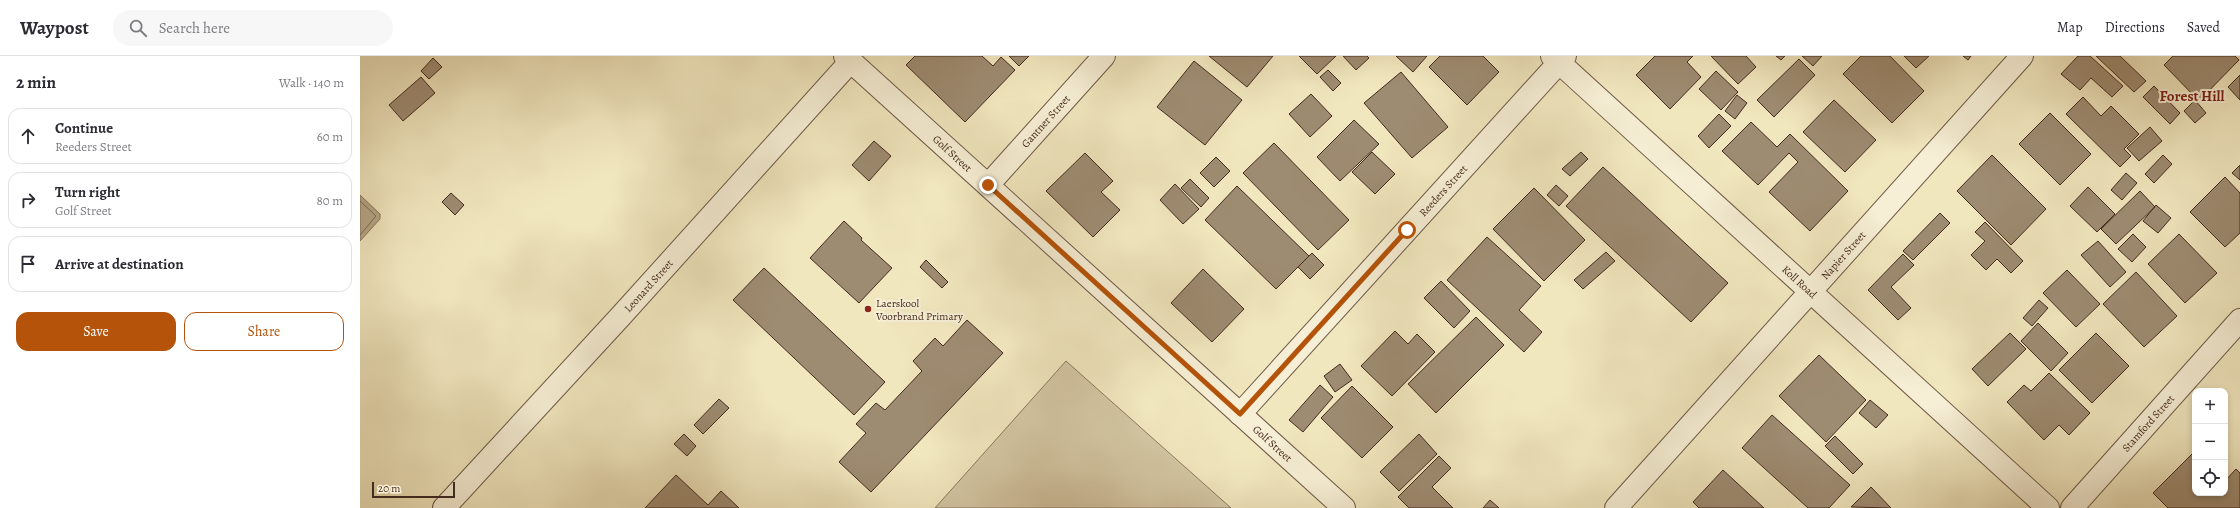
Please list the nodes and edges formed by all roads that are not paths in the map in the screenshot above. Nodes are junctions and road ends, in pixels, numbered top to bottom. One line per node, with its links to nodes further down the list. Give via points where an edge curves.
1 (1104, 56): 5 (street, Gantner Street)
2 (2022, 56): 6 (street, Napier Street)
3 (1559, 58): 6 (street, Koll Road); 8 (street, Reeders Street)
4 (848, 59): 5 (street, Golf Street); 9 (street, Leonard Street, via 620,317)
5 (988, 185): 8 (street, Golf Street)
6 (1811, 291): 11 (street, Napier Street); 12 (street, Koll Road)
7 (2240, 320): 13 (street, Stamford Street)
8 (1240, 414): 10 (street, Golf Street)
9 (444, 508)
10 (1344, 508)
11 (1616, 508)
12 (2048, 508)
13 (2072, 508)

